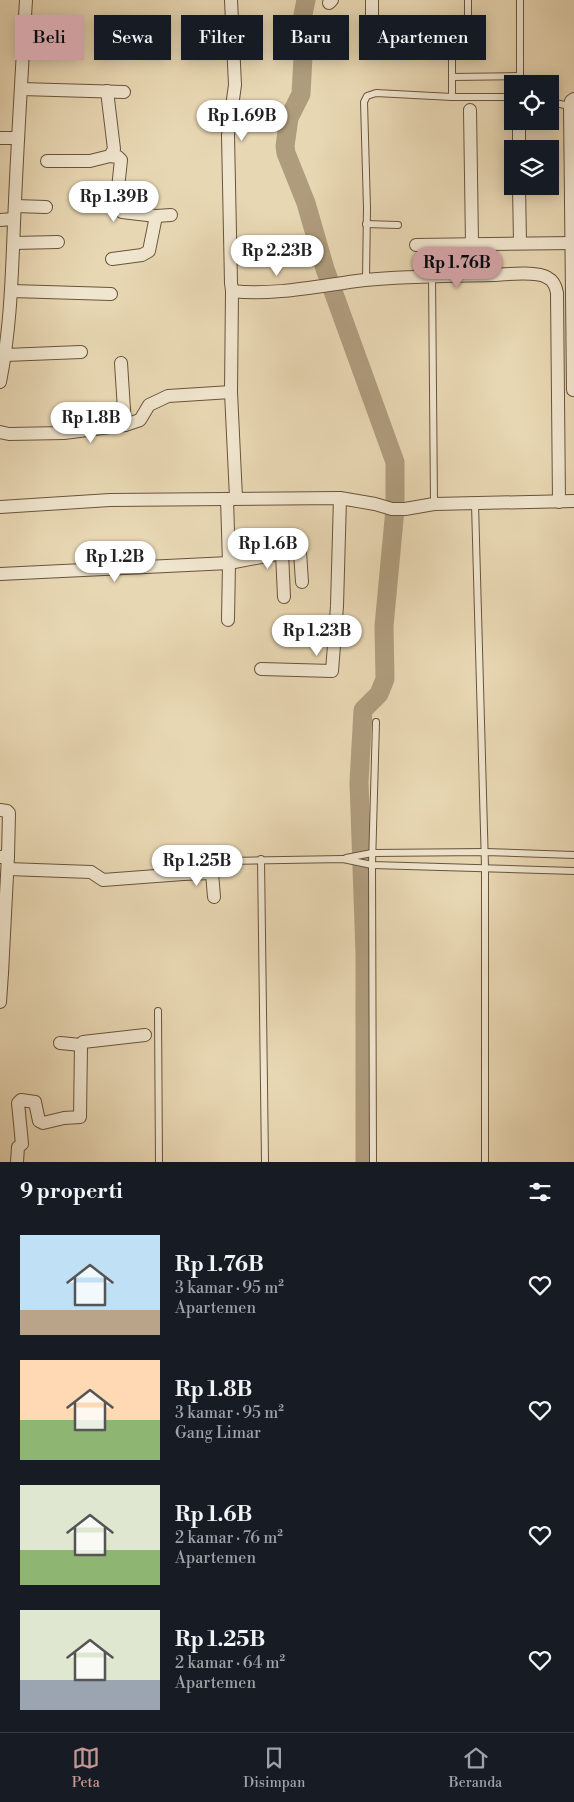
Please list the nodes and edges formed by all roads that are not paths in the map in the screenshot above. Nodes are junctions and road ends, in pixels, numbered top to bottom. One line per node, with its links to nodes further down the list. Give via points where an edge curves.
1 (26, 0): 12 (street)
2 (231, 0): 42 (street, via 234,85 228,135)
3 (372, 0): 6 (street)
4 (468, 0): 7 (lane)
5 (520, 0): 9 (lane)
6 (372, 15)
7 (468, 15)
8 (453, 60): 10 (lane)
9 (520, 75)
10 (452, 77): 11 (lane); 16 (lane)
11 (504, 79)
12 (22, 89): 13 (street); 21 (street)
13 (108, 91): 14 (street); 22 (street, via 114,149)
14 (124, 92)
15 (504, 96): 16 (lane)
16 (452, 97): 31 (lane, via 376,92 367,96 364,102)
17 (559, 102): 18 (lane)
18 (572, 102): 37 (street)
19 (470, 110): 36 (street)
20 (0, 138): 21 (street)
21 (18, 138): 25 (street)
22 (110, 156): 23 (street); 28 (street, via 121,160 116,207 122,212)
23 (47, 161)
24 (519, 195): 34 (street)
25 (15, 206): 26 (street); 29 (street)
26 (46, 207)
27 (171, 215): 28 (street)
28 (156, 216): 39 (street, via 149,251)
29 (14, 219): 30 (street); 35 (street)
30 (0, 220)
31 (366, 224): 32 (lane); 41 (lane)
32 (398, 225)
33 (58, 242): 35 (street)
34 (520, 242): 36 (street); 37 (street)
35 (14, 243): 44 (street)
36 (472, 243): 38 (street)
37 (572, 243): 49 (street)
38 (416, 244)
39 (112, 259)
40 (432, 276): 41 (street); 56 (street, via 538,275 548,277 555,284); 57 (lane)
41 (366, 280): 42 (street, via 273,291)
42 (232, 291): 50 (street)
43 (111, 294): 44 (street)
44 (8, 300): 46 (street)
45 (81, 352): 46 (street)
46 (5, 355): 48 (street)
47 (121, 363): 51 (street)
48 (0, 382)
49 (574, 390)
50 (231, 392): 51 (street, via 168,396 149,406 140,420); 53 (street)
51 (125, 425): 52 (street, via 64,433)
52 (0, 432)
53 (231, 498): 54 (street); 59 (street, via 110,500); 61 (street)
54 (340, 498): 57 (street, via 398,509); 66 (street, via 332,671)
55 (574, 501): 56 (street)
56 (559, 502): 58 (street)
57 (434, 504): 58 (street)
58 (475, 504): 69 (lane)
59 (0, 507)
60 (282, 553): 61 (street); 63 (street, via 300,552); 64 (street)
61 (229, 563): 62 (street); 65 (street)
62 (0, 574)
63 (302, 582)
64 (284, 597)
65 (228, 620)
66 (261, 669)
67 (376, 722): 70 (lane)
68 (0, 810): 71 (street, via 9,814)
69 (484, 852): 70 (lane); 72 (lane); 78 (lane)
70 (372, 853): 75 (lane); 77 (lane)
71 (4, 856): 79 (street)
72 (574, 856)
73 (184, 858): 81 (street)
74 (261, 859): 75 (lane); 76 (lane); 92 (lane)
75 (343, 859): 77 (lane)
76 (225, 860)
77 (372, 865): 78 (lane); 93 (lane)
78 (485, 867): 80 (lane); 94 (lane)
79 (8, 870): 81 (street, via 91,872 103,880); 83 (street)
80 (574, 871)
81 (183, 874): 82 (street, via 212,873)
82 (214, 897)
83 (3, 917): 84 (street)
84 (1, 973): 85 (street)
85 (0, 1002)
86 (158, 1010): 91 (lane)
87 (145, 1035): 89 (street, via 83,1042)
88 (60, 1043): 89 (street)
89 (81, 1045): 90 (street, via 80,1117 43,1123 39,1121 35,1102 21,1100 18,1103 22,1144 18,1147)
90 (17, 1162)
91 (159, 1162)
92 (264, 1162)
93 (373, 1162)
94 (485, 1162)

